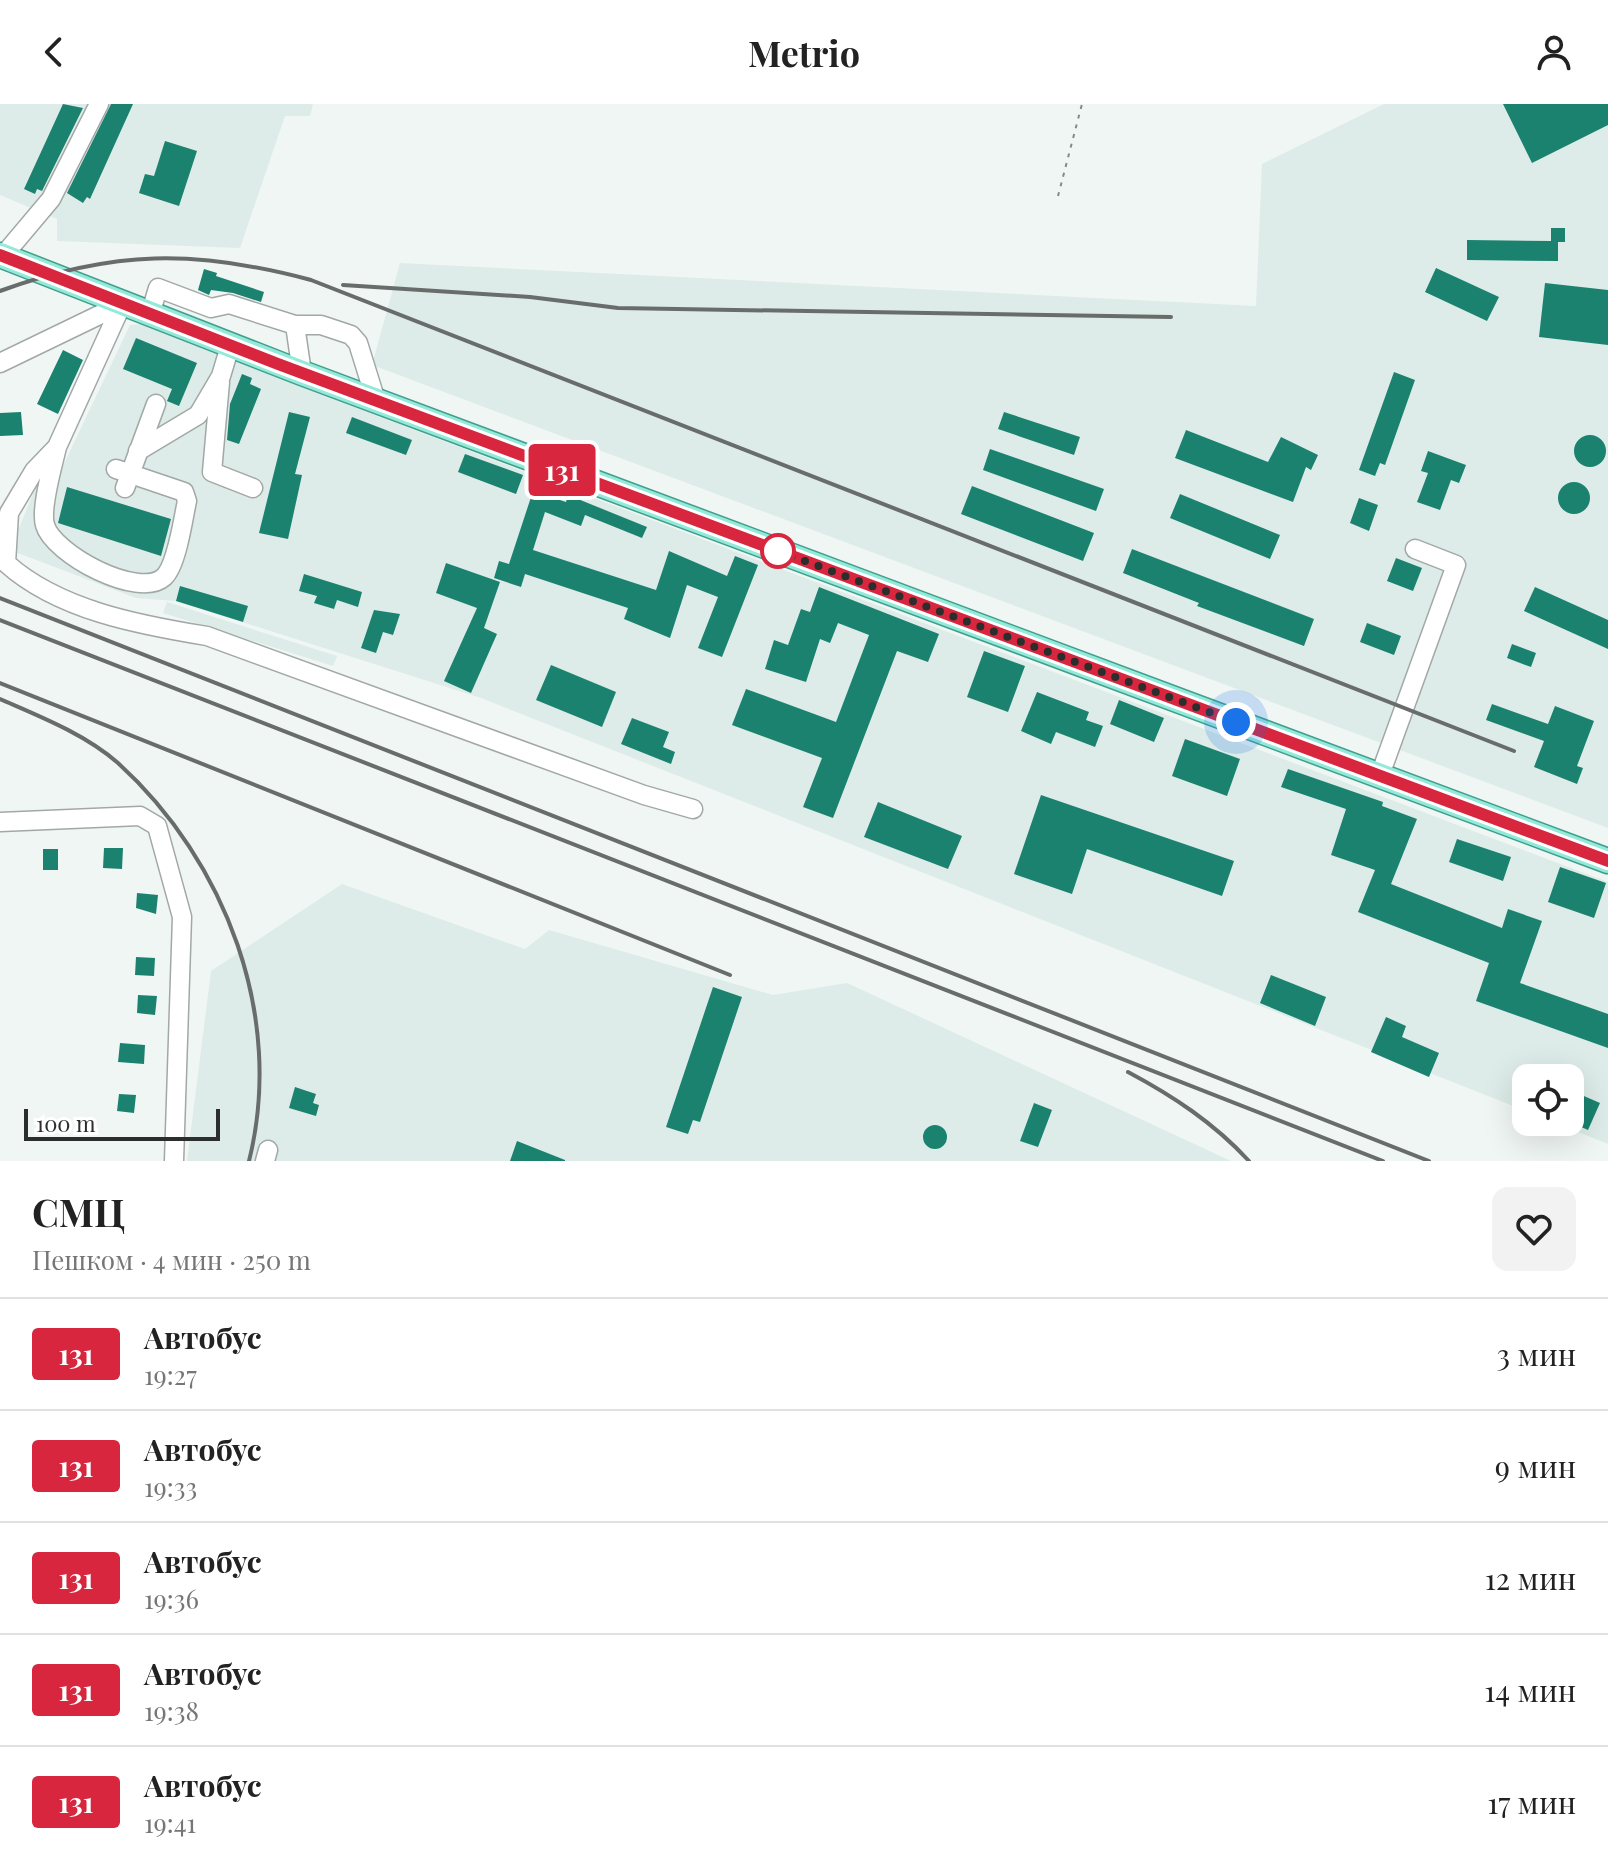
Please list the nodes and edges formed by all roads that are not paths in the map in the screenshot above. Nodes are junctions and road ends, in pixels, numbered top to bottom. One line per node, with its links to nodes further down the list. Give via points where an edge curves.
1 (99, 104): 2 (street, via 51,199)
2 (1, 255): 3 (main road)
3 (122, 304): 5 (main road); 9 (street); 14 (street)
4 (211, 308): 5 (street, via 158,288); 6 (street, via 229,304); 7 (street)
5 (150, 315): 7 (main road)
6 (295, 325): 10 (street); 12 (street, via 321,325 351,335)
7 (203, 336): 8 (main road)
8 (230, 346): 10 (main road); 11 (street)
9 (0, 363)
10 (302, 373): 12 (main road)
11 (221, 376): 15 (street, via 198,415); 16 (street, via 212,472)
12 (376, 401): 18 (main road)
13 (156, 404): 15 (street)
14 (57, 447): 15 (street, via 44,522 49,535 98,570 131,583 153,583 171,566 187,501 184,492 124,477); 19 (street, via 34,471 9,513 6,563 30,585 137,624 207,636)
15 (138, 451)
16 (253, 488)
17 (1415, 549): 18 (street, via 1456,565)
18 (1380, 775): 21 (main road)
19 (693, 809)
20 (0, 822): 22 (street, via 140,816 157,826 182,917)
21 (1608, 861)
22 (174, 1161)

